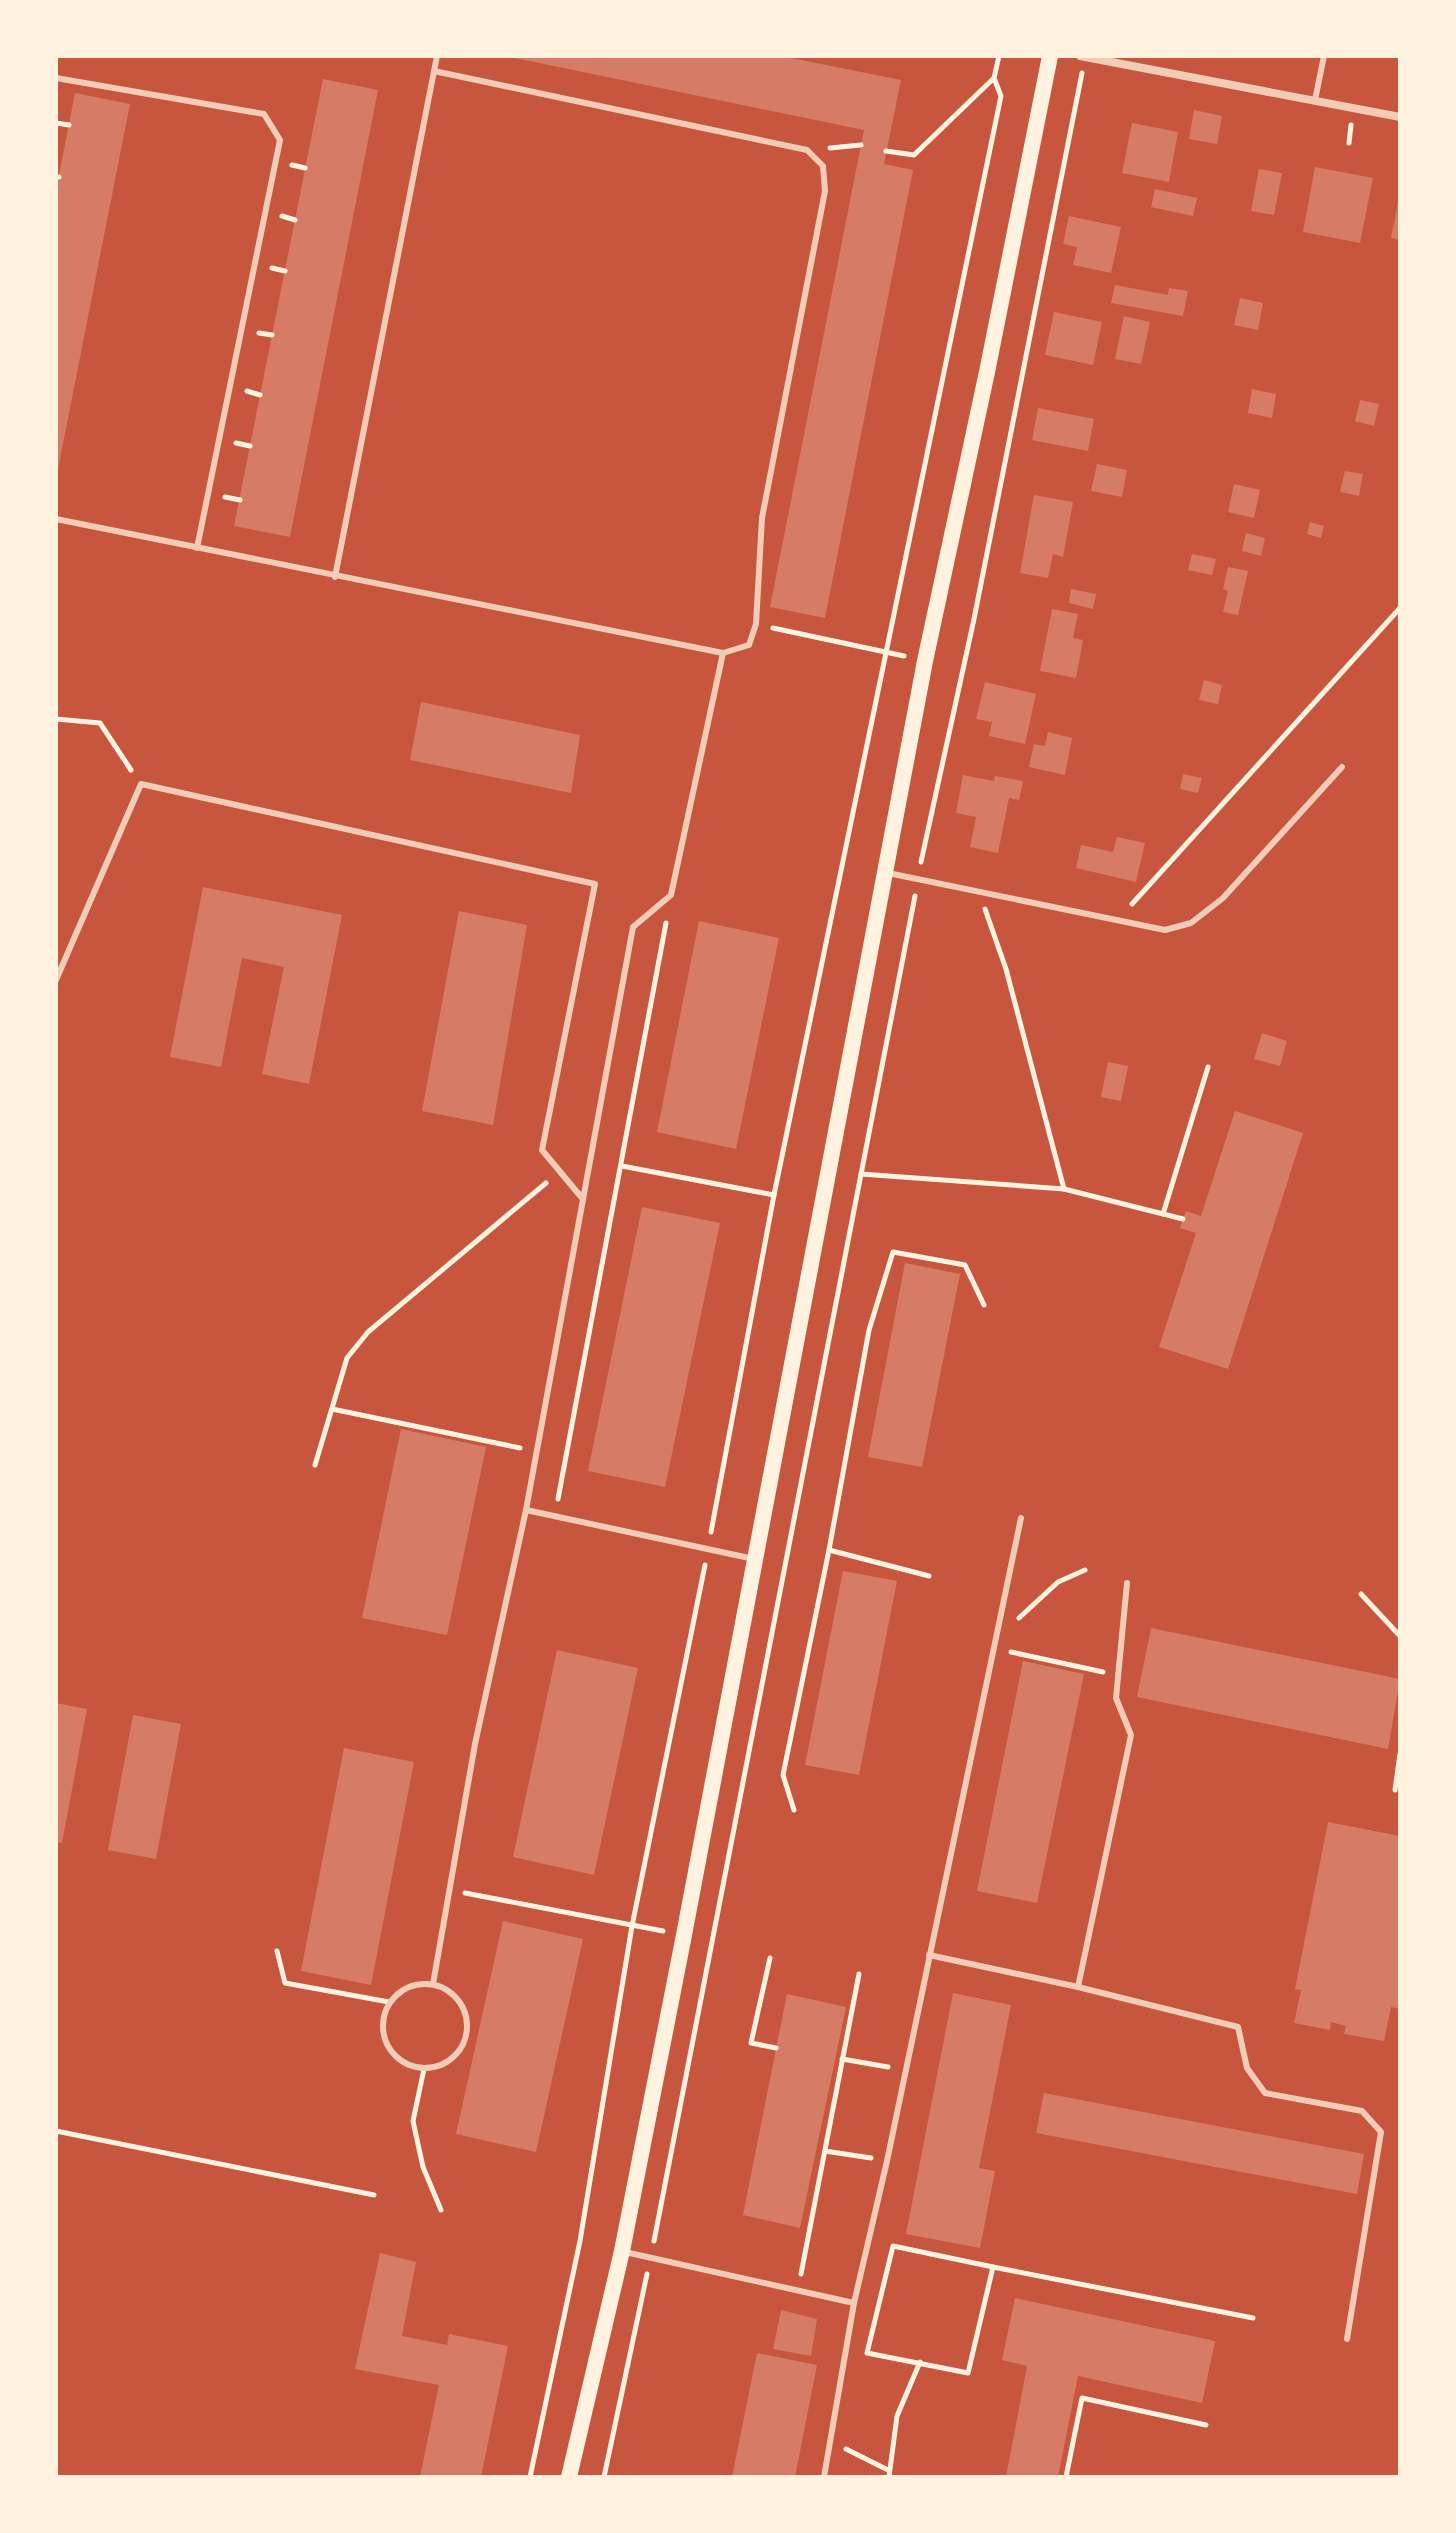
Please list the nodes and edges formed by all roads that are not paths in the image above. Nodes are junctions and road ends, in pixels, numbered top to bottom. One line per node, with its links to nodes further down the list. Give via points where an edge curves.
1 (437, 56): 5 (lane)
2 (1050, 56): 14 (main road)
3 (1083, 56): 7 (street)
4 (1324, 56): 7 (lane)
5 (434, 71): 11 (lane); 12 (lane, via 807,150 823,166 825,191 762,518 756,624 749,645)
6 (56, 78): 10 (lane, via 264,114 280,140)
7 (1315, 100): 8 (street)
8 (1400, 117)
9 (56, 519): 10 (lane)
10 (197, 548): 11 (lane)
11 (335, 577): 12 (lane)
12 (723, 653): 16 (lane, via 671,895 633,927)
13 (1342, 767): 14 (lane, via 1223,898 1191,923 1165,930)
14 (885, 872): 19 (main road)
15 (56, 980): 16 (lane, via 141,784 595,884 542,1150)
16 (582, 1198): 17 (lane)
17 (526, 1510): 19 (lane); 22 (lane, via 475,1744)
18 (1021, 1518): 21 (lane)
19 (754, 1559): 24 (main road)
20 (1127, 1583): 23 (lane, via 1116,1698 1131,1735)
21 (929, 1955): 23 (lane); 25 (lane)
22 (433, 1984): 22 (lane, via 457,1997 464,2009 466,2037 450,2060 424,2069 399,2060 384,2040 382,2027 389,2002 408,1986)
23 (1078, 1987): 26 (lane, via 1238,2027 1247,2068 1265,2093 1362,2111 1381,2132)
24 (622, 2251): 25 (lane); 27 (main road)
25 (854, 2303): 28 (lane)
26 (1347, 2339)
27 (569, 2477)
28 (824, 2477)

